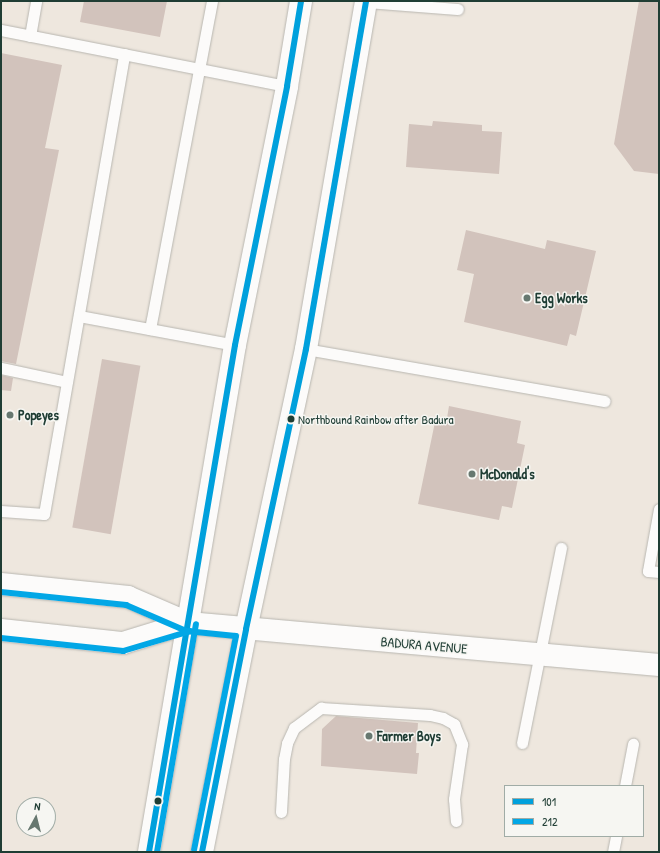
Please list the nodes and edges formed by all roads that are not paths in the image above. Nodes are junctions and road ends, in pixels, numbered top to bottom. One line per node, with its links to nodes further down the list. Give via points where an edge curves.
1 (36, 1): 7 (lane)
2 (212, 1): 9 (lane)
3 (301, 1): 10 (main road)
4 (366, 1): 5 (lane); 14 (main road)
5 (458, 9)
6 (1, 30): 7 (lane)
7 (30, 36): 8 (lane)
8 (124, 54): 9 (lane); 11 (lane)
9 (198, 69): 10 (lane); 12 (lane)
10 (287, 86): 13 (main road)
11 (79, 316): 12 (lane); 16 (lane)
12 (150, 329): 13 (lane)
13 (235, 346): 23 (main road)
14 (306, 349): 17 (lane); 24 (main road)
15 (1, 368): 16 (lane)
16 (67, 382): 19 (lane, via 44,514)
17 (606, 401)
18 (659, 509): 21 (lane, via 648,571)
19 (1, 511)
20 (561, 548): 26 (lane)
21 (659, 572)
22 (1, 584): 23 (main road, BADURA AVENUE, via 128,597)
23 (188, 623): 24 (main road, BADURA AVENUE); 25 (main road, BADURA AVENUE, via 123,643); 34 (main road)
24 (246, 629): 26 (main road, BADURA AVENUE); 35 (main road)
25 (1, 630)
26 (541, 655): 27 (main road, BADURA AVENUE); 28 (lane)
27 (659, 665)
28 (522, 743)
29 (633, 744): 30 (lane)
30 (625, 785)
31 (281, 812): 32 (lane, via 287,743 294,728 321,708 430,715 444,718 454,724 462,744 454,799)
32 (456, 821)
33 (616, 837): 36 (lane)
34 (149, 852)
35 (202, 852)
36 (613, 852)

